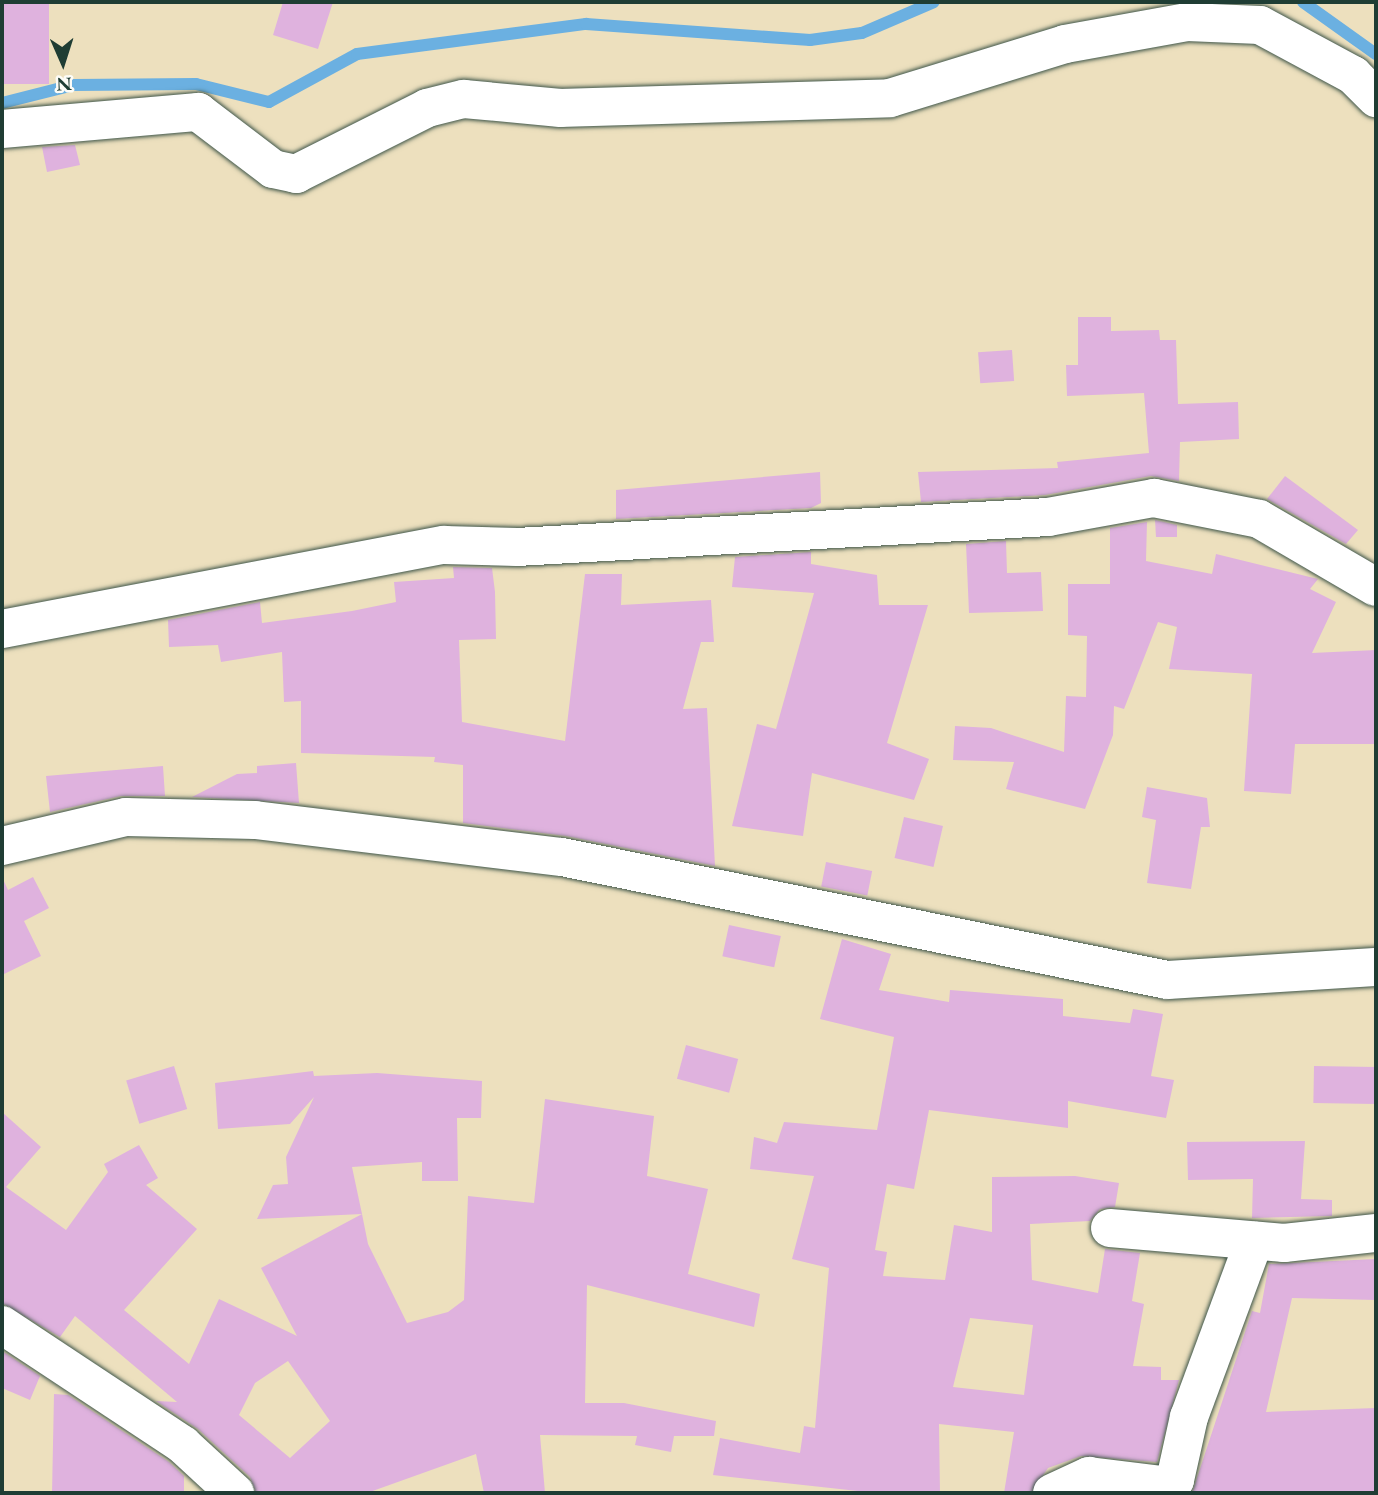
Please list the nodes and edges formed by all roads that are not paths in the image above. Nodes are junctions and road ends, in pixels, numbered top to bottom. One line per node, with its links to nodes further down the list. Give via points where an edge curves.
1 (1376, 99): 2 (street, via 1353,75 1260,25 1187,22 1065,44 890,98 561,108 464,99 427,108 296,174 273,169 198,112)
2 (2, 129)
3 (1376, 587): 4 (street, via 1259,519 1154,498 1048,517 517,547 444,545)
4 (2, 629)
5 (2, 846): 6 (street, via 125,817 255,820 562,858 1167,980)
6 (1376, 967)
7 (1110, 1228): 9 (street)
8 (1376, 1233): 9 (street)
9 (1254, 1241): 12 (street, via 1189,1417 1175,1480 1162,1485 1089,1476)
10 (2, 1325): 11 (street, via 183,1445)
11 (235, 1493)
12 (1052, 1493)

